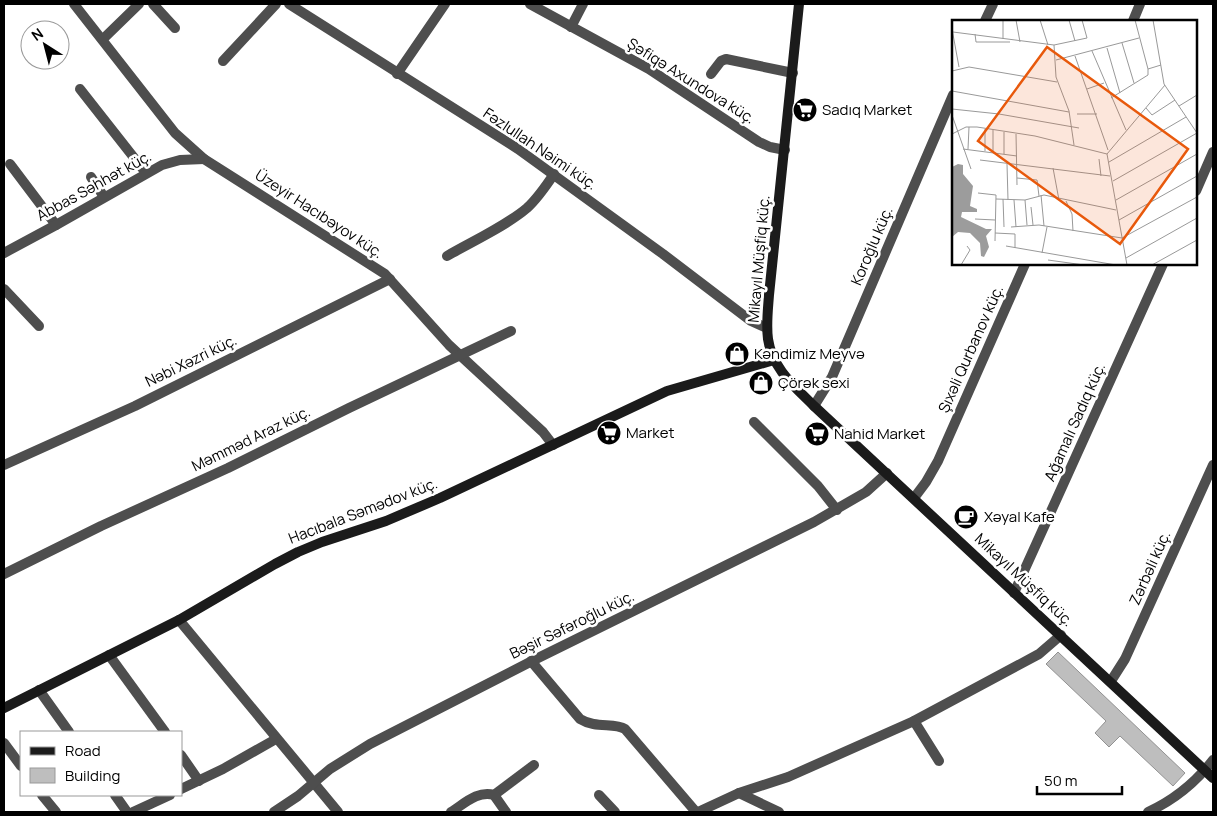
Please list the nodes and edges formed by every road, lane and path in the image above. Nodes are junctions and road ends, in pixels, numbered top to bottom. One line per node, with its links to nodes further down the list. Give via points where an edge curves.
1 (74, 4): 16 (street, Üzeyir Hacıbəyov küç.)
2 (139, 4): 16 (street)
3 (153, 4): 15 (street)
4 (276, 4): 17 (street)
5 (289, 4): 19 (street, Fəzlullah Nəimi küç.)
6 (445, 4): 19 (street)
7 (530, 4): 14 (street, Şəfiqə Axundova küç.)
8 (583, 4): 14 (street)
9 (799, 4): 18 (main road, Mikayıl Müşfiq küç.)
10 (993, 4): 12 (street)
11 (1140, 4): 13 (street)
12 (985, 20)
13 (1133, 20)
14 (571, 27): 23 (street, Şəfiqə Axundova küç., via 649,69 759,142)
15 (174, 28)
16 (103, 40): 25 (street, Üzeyir Hacıbəyov küç., via 175,133)
17 (223, 61)
18 (793, 73): 20 (street, via 726,59); 23 (main road, Mikayıl Müşfiq küç.)
19 (397, 74): 28 (street, Fəzlullah Nəimi küç.)
20 (710, 74)
21 (80, 89): 27 (street)
22 (952, 97): 44 (street, Koroğlu küç., via 832,377)
23 (785, 150): 40 (main road, Mikayıl Müşfiq küç.)
24 (1213, 152): 30 (street)
25 (204, 159): 27 (street, Abbas Səhhət küç., via 180,160); 37 (street, Üzeyir Hacıbəyov küç.)
26 (10, 164): 32 (street)
27 (146, 173): 31 (street, Abbas Səhhət küç.)
28 (554, 174): 34 (street, via 517,216); 40 (street, Fəzlullah Nəimi küç., via 751,321)
29 (91, 177): 31 (street)
30 (1197, 189)
31 (104, 197): 32 (street, Abbas Səhhət küç.)
32 (56, 225): 33 (street, Abbas Səhhət küç.)
33 (4, 253)
34 (447, 256)
35 (1025, 265): 50 (street, Şıxəli Qurbanov küç., via 938,461)
36 (1163, 265): 53 (street, Ağamalı Sadıq küç.)
37 (390, 279): 42 (street, Üzeyir Hacıbəyov küç.); 47 (street, Nəbi Xəzri küç., via 134,406)
38 (4, 289): 39 (street)
39 (39, 326)
40 (767, 328): 43 (main road, Mikayıl Müşfiq küç.)
41 (511, 331): 42 (street, Məmməd Araz küç.)
42 (459, 355): 46 (street, Üzeyir Hacıbəyov küç.); 52 (street, Məmməd Araz küç.)
43 (774, 360): 44 (main road, Mikayıl Müşfiq küç., via 787,379); 46 (main road, Hacıbala Səmədov küç., via 667,391)
44 (814, 406): 49 (main road, Mikayıl Müşfiq küç.)
45 (754, 422): 51 (street, via 818,486)
46 (554, 445): 54 (main road, Hacıbala Səmədov küç., via 386,521 298,552)
47 (4, 465)
48 (1213, 465): 58 (street, Zərbəli küç., via 1126,659)
49 (887, 473): 50 (main road, Mikayıl Müşfiq küç.); 51 (street, Bəşir Səfəroğlu küç., via 866,492)
50 (914, 498): 53 (main road, Mikayıl Müşfiq küç.)
51 (837, 510): 57 (street, Bəşir Səfəroğlu küç.)
52 (4, 574)
53 (1014, 593): 55 (main road, Mikayıl Müşfiq küç.)
54 (179, 620): 56 (main road, Hacıbala Səmədov küç.); 64 (street)
55 (1062, 635): 58 (main road, Mikayıl Müşfiq küç.); 61 (street, via 1039,654)
56 (109, 655): 59 (main road, Hacıbala Səmədov küç.); 63 (street)
57 (531, 661): 73 (street, Bəşir Səfəroğlu küç., via 370,744); 89 (street, via 580,719 591,725 625,729)
58 (1111, 682): 71 (main road, Mikayıl Müşfiq küç.)
59 (39, 690): 60 (main road, Hacıbala Səmədov küç.); 62 (street)
60 (4, 708)
61 (914, 721): 68 (street); 75 (street, via 788,777)
62 (68, 731)
63 (164, 731)
64 (276, 739): 72 (street); 73 (street)
65 (4, 743): 69 (street)
66 (182, 756): 72 (street)
67 (1213, 760): 71 (street)
68 (939, 761)
69 (20, 765)
70 (534, 765): 76 (street)
71 (1209, 774): 91 (street)
72 (199, 780): 74 (street)
73 (313, 782): 84 (street, Bəşir Səfəroğlu küç.); 85 (street)
74 (182, 788)
75 (739, 793): 89 (street); 90 (street)
76 (494, 795): 86 (street, via 480,794); 87 (street)
77 (599, 795): 88 (street)
78 (43, 796): 81 (street)
79 (116, 796): 82 (street)
80 (168, 796): 83 (street)
81 (56, 812)
82 (127, 812)
83 (133, 812)
84 (274, 812)
85 (338, 812)
86 (451, 812)
87 (506, 812)
88 (615, 812)
89 (697, 812)
90 (779, 812)
91 (1148, 812)

